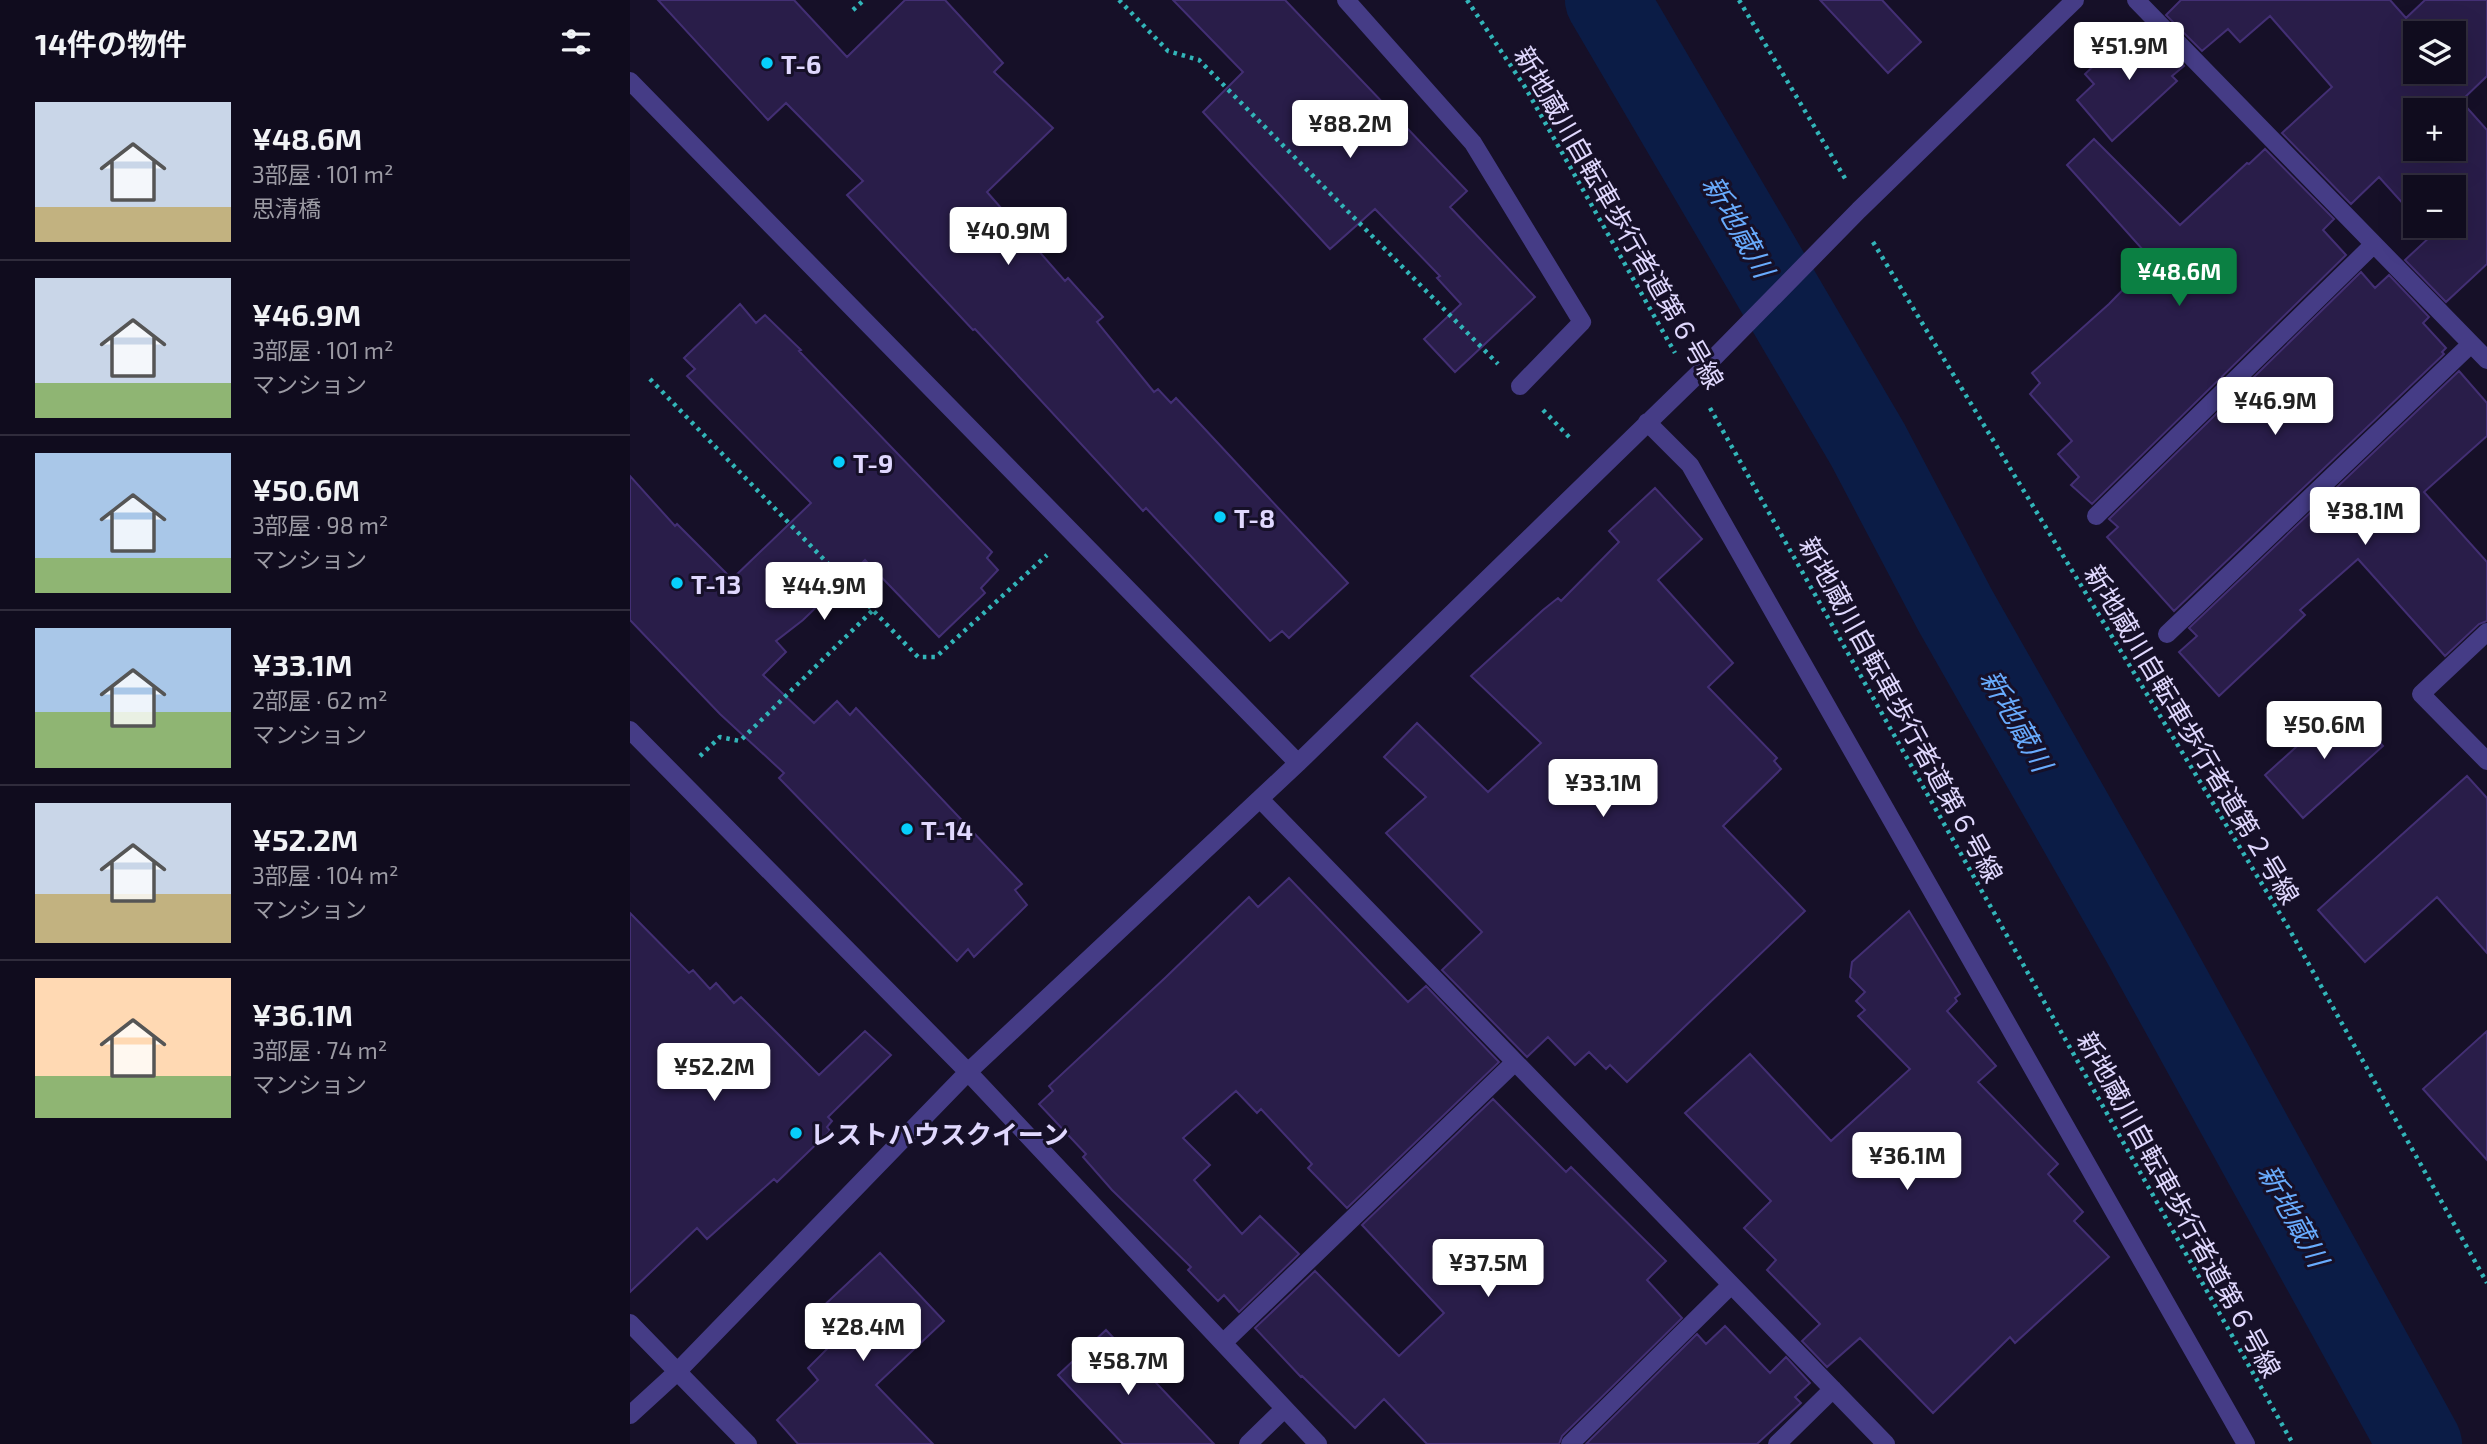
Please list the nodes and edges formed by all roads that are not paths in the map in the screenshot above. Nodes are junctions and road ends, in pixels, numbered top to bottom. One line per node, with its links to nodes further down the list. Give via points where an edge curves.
1 (1346, 0): 8 (street, via 1473,144 1582,322)
2 (2075, 0): 9 (street)
3 (2136, 0): 5 (street)
4 (630, 81): 15 (street)
5 (2374, 244): 6 (street); 10 (street)
6 (2471, 344): 7 (street); 12 (street)
7 (2487, 360)
8 (1520, 386)
9 (1647, 422): 15 (street); 32 (street, via 1690,466)
10 (2096, 516)
11 (2487, 632): 14 (street, via 2421,694)
12 (2167, 634)
13 (630, 730): 18 (street)
14 (2487, 761)
15 (1298, 763): 16 (street)
16 (1260, 799): 17 (street); 18 (street)
17 (1515, 1062): 19 (street); 21 (street)
18 (968, 1072): 21 (street); 22 (street)
19 (1731, 1285): 23 (street); 29 (street)
20 (630, 1323): 22 (street)
21 (1223, 1343): 24 (street)
22 (677, 1372): 25 (street); 26 (street)
23 (1833, 1389): 30 (street); 31 (street)
24 (1284, 1409): 27 (street); 28 (street)
25 (630, 1415)
26 (748, 1444)
27 (1248, 1444)
28 (1318, 1444)
29 (1570, 1444)
30 (1777, 1444)
31 (1886, 1444)
32 (2246, 1444)

